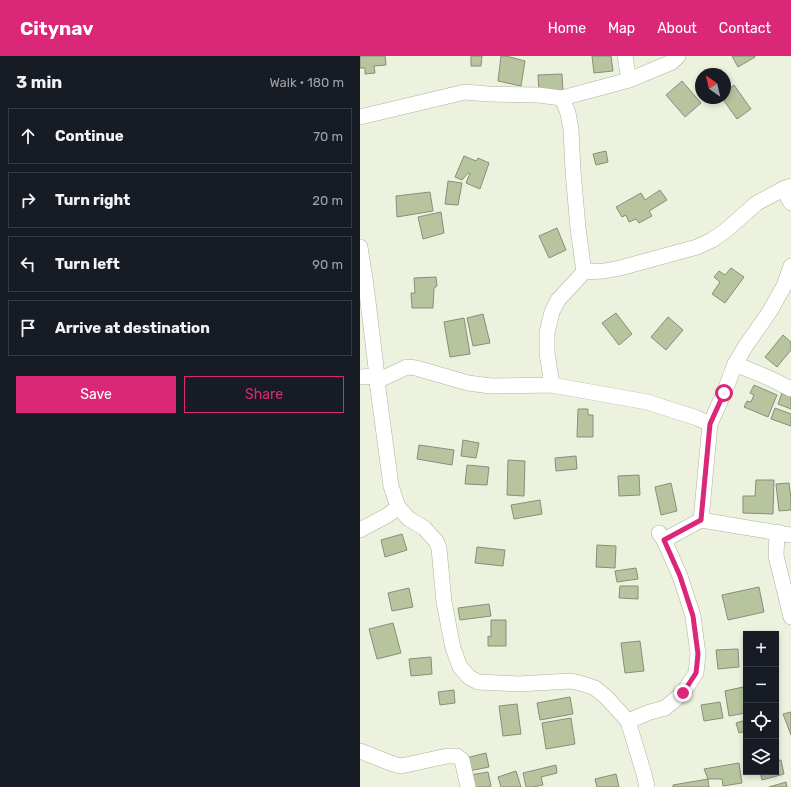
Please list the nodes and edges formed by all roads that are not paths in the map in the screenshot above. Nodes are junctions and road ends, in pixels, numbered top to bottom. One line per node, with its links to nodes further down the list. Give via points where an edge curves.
1 (625, 56): 3 (street)
2 (678, 56): 3 (street, via 672,62)
3 (629, 80): 4 (street)
4 (562, 98): 5 (street, via 465,92); 10 (street, via 571,129)
5 (360, 117)
6 (787, 187): 7 (street); 10 (street, via 757,203 725,231 697,247 620,268)
7 (791, 203)
8 (360, 247): 13 (street)
9 (791, 266): 11 (street, via 784,286)
10 (584, 272): 14 (street, via 558,300 552,312 547,333)
11 (735, 364): 15 (street); 16 (street)
12 (360, 377): 13 (street)
13 (377, 379): 14 (street, via 407,368 416,368 468,383 491,386); 17 (street, via 391,486)
14 (552, 385): 16 (street, via 647,402)
15 (791, 389)
16 (710, 424): 18 (street)
17 (398, 507): 19 (street); 22 (street, via 409,520 424,528 439,548 444,602 453,648 460,667 469,677 478,682 580,683 594,688 606,697)
18 (701, 520): 20 (street); 22 (street, via 662,536 680,576 693,616 698,654 696,673 683,693 665,708)
19 (360, 530)
20 (784, 533): 21 (street, via 776,556)
21 (791, 617)
22 (628, 722): 25 (street)
23 (360, 751): 24 (street, via 401,766 457,756 462,760)
24 (468, 787)
25 (647, 787)

